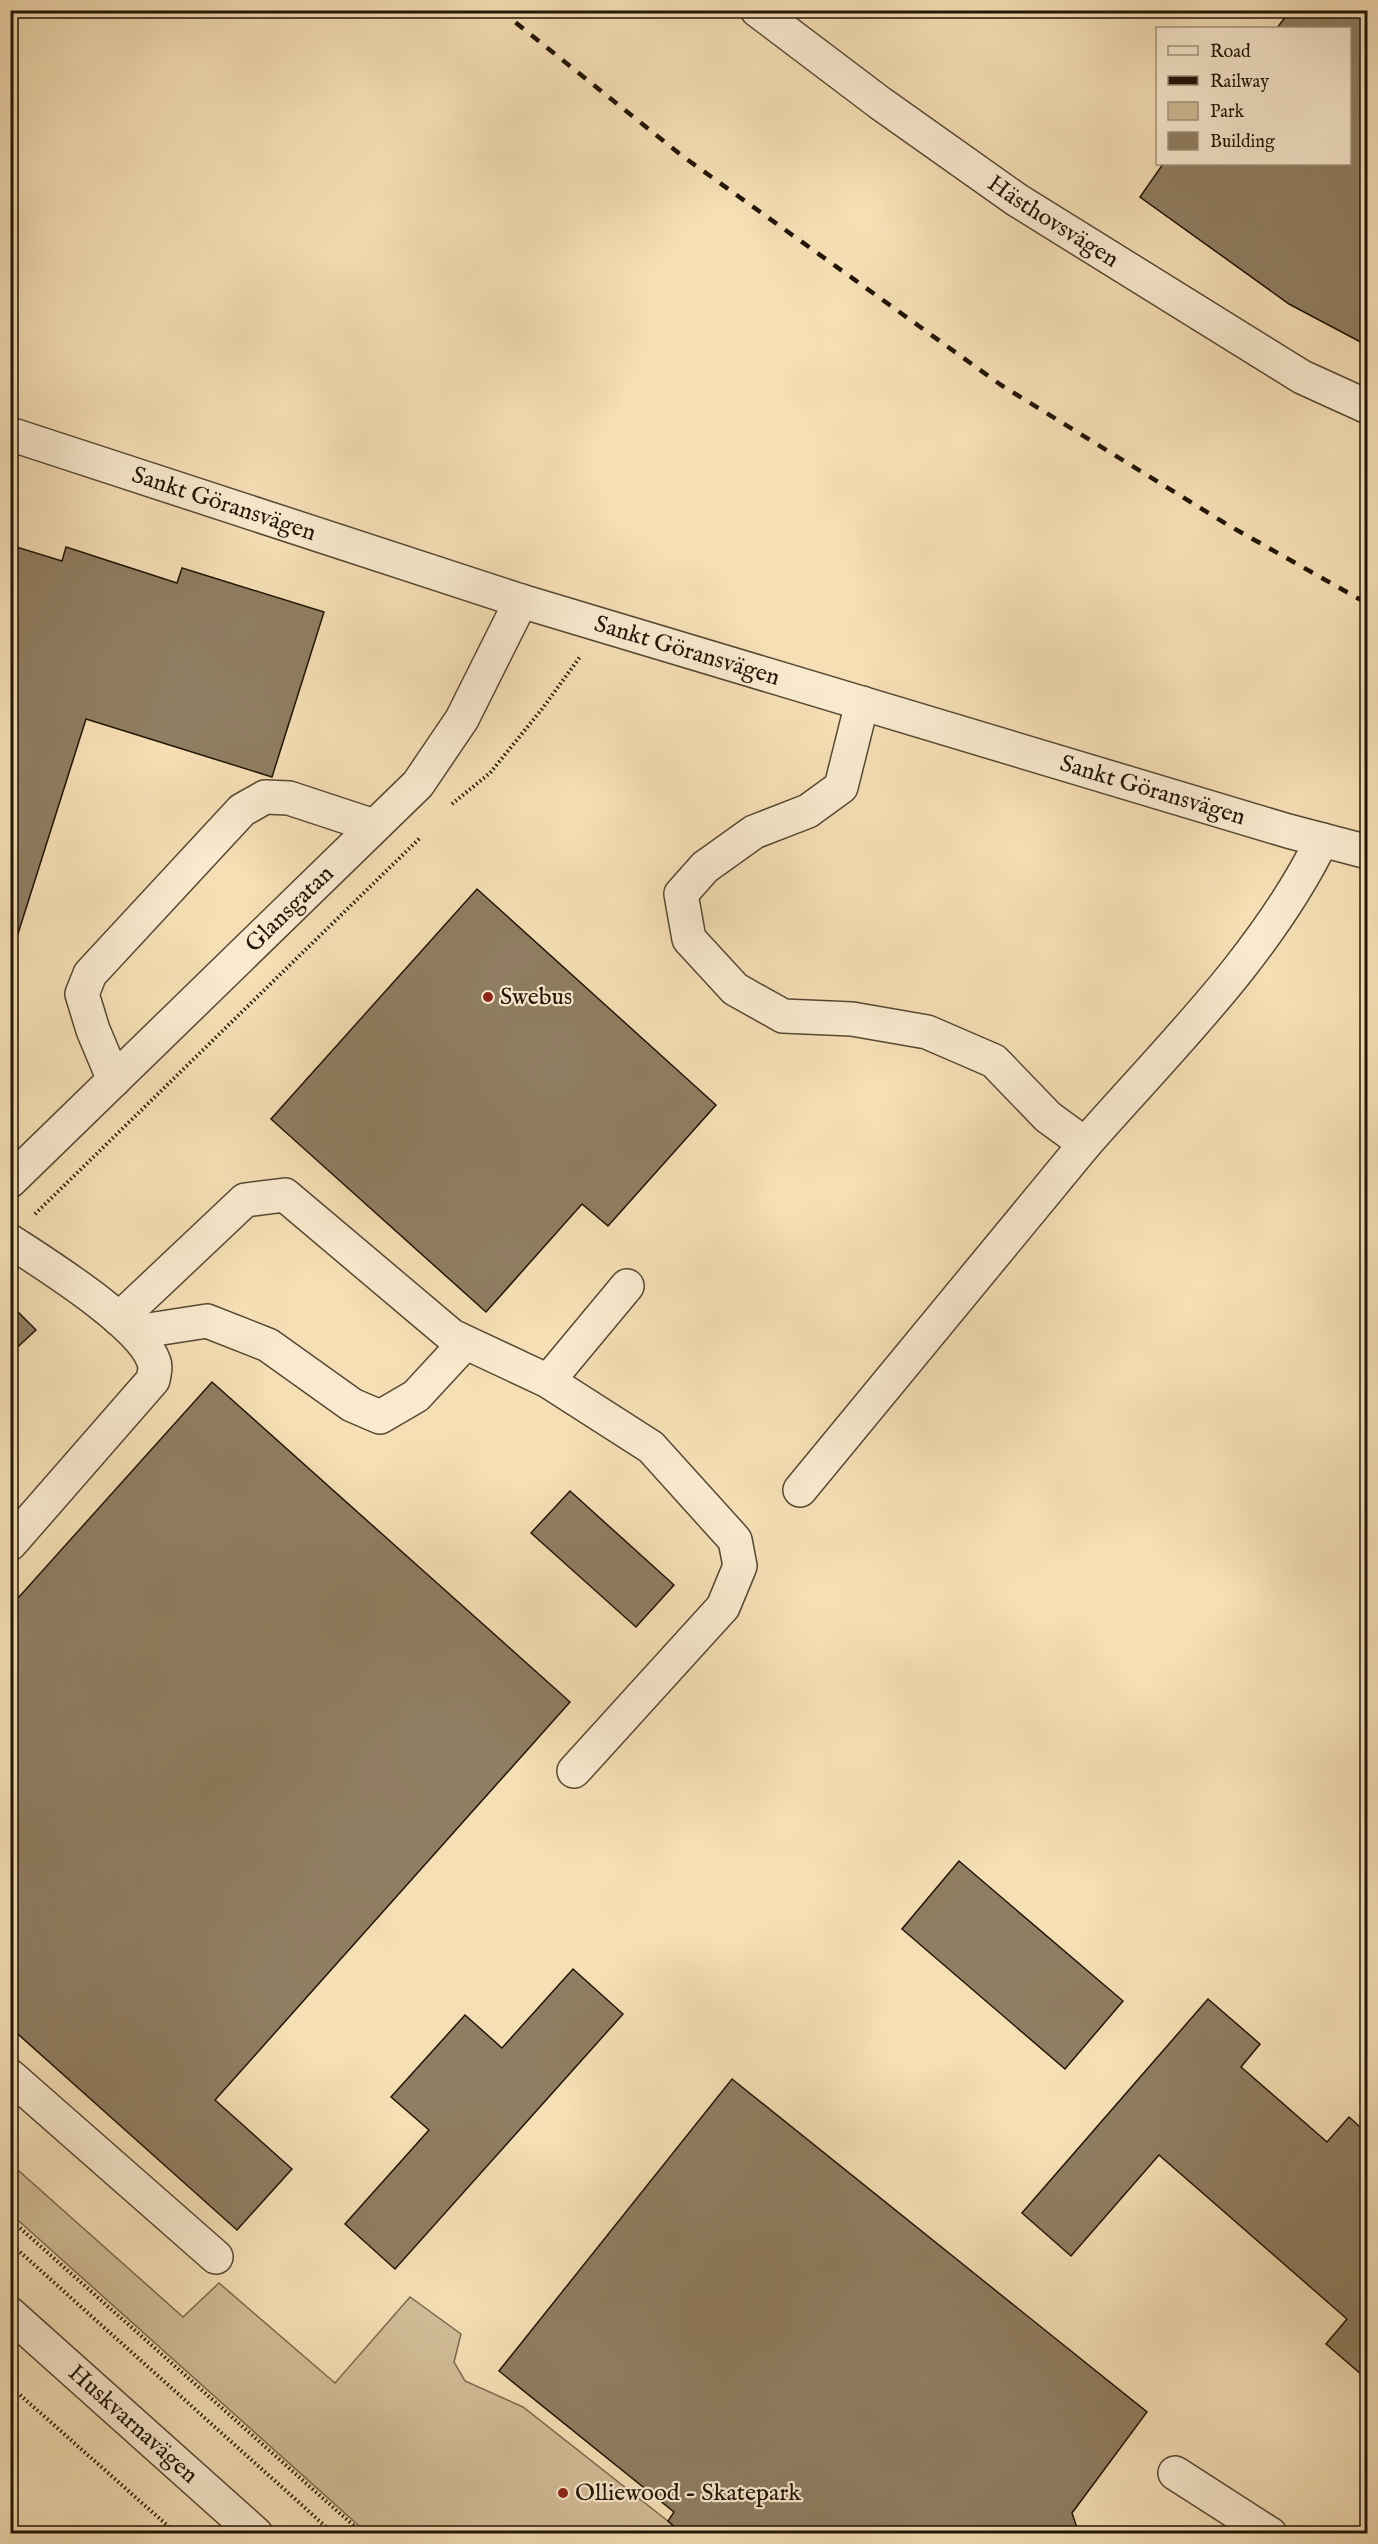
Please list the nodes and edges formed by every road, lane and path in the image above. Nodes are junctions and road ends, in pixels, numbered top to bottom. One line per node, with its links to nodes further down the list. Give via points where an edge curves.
1 (757, 10): 2 (street, Hästhovsvägen, via 1017,200 1302,377)
2 (1368, 407)
3 (10, 434): 4 (street, Sankt Göransvägen)
4 (521, 601): 5 (street, Sankt Göransvägen); 6 (street, Glansgatan, via 462,720 418,784)
5 (862, 703): 7 (street, Sankt Göransvägen); 10 (street, via 841,787 808,811 754,832 705,867 681,894 689,939 735,989 783,1016 852,1019 927,1032 994,1061 1048,1118)
6 (374, 826): 9 (street, Glansgatan); 9 (street, via 289,798 265,797 242,810 90,974 82,994)
7 (1322, 840): 8 (street, Sankt Göransvägen); 10 (street, via 1308,869 1249,958)
8 (1368, 852)
9 (114, 1080): 11 (street, Glansgatan)
10 (1085, 1144): 17 (street)
11 (13, 1173)
12 (10, 1241): 14 (street)
13 (627, 1286): 16 (street)
14 (127, 1326): 15 (street, via 207,1321 268,1345 352,1405 380,1417 416,1396); 15 (street, via 245,1200 285,1195); 18 (street, via 155,1362 153,1380)
15 (465, 1343): 16 (street)
16 (548, 1381): 19 (street, via 651,1447 735,1540 740,1566 723,1607)
17 (800, 1490)
18 (10, 1544)
19 (574, 1771)
20 (10, 2076): 23 (street)
21 (10, 2218): 30 (path)
22 (10, 2243): 29 (path)
23 (216, 2257)
24 (10, 2314): 28 (street, Huskvarnavägen)
25 (10, 2386): 27 (path)
26 (1175, 2473): 31 (street)
27 (177, 2534)
28 (256, 2534)
29 (334, 2534)
30 (363, 2534)
31 (1270, 2534)

